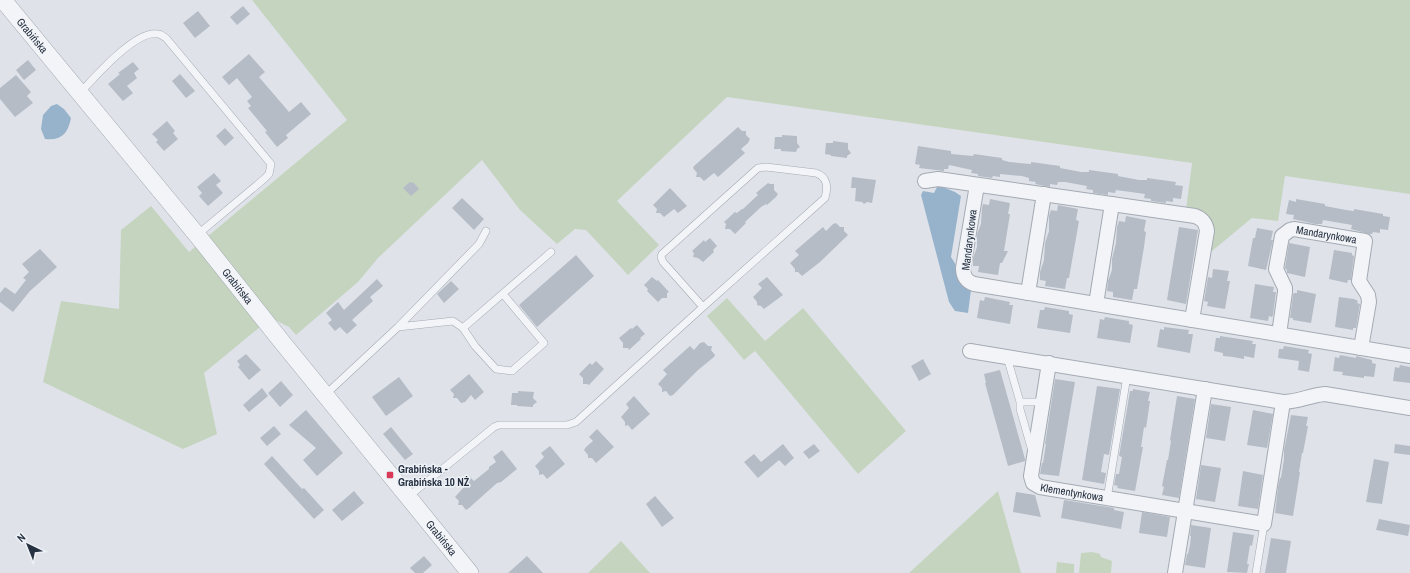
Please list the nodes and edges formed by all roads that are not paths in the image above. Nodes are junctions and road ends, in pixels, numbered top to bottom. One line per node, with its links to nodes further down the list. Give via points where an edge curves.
1 (3, 0): 2 (street, Grabińska)
2 (80, 93): 8 (street, Grabińska); 8 (lane, via 116,55 133,42 151,34 158,34 166,38 271,164 269,174 264,179)
3 (925, 181): 4 (street, via 938,179)
4 (977, 185): 5 (street); 10 (street, Mandarynkowa, via 963,268 965,278 974,284)
5 (1044, 194): 6 (street); 10 (street)
6 (1112, 204): 12 (street); 14 (street, via 1195,216 1203,221 1207,231)
7 (486, 231): 15 (lane, via 479,244)
8 (197, 235): 25 (street, Grabińska)
9 (551, 252): 11 (lane)
10 (1028, 293): 12 (street, Mandarynkowa)
11 (503, 294): 16 (lane); 16 (lane, via 544,343 512,371 496,369)
12 (1096, 304): 14 (street, Mandarynkowa)
13 (703, 307): 13 (lane, via 664,262 662,254 758,168 820,174 827,185 825,198); 31 (lane, via 576,422 567,425 497,426)
14 (1192, 320): 17 (street, Mandarynkowa)
15 (398, 327): 16 (lane, via 453,320); 25 (lane)
16 (463, 328)
17 (1278, 334): 18 (street, Mandarynkowa); 18 (street, Mandarynkowa, via 1285,292 1276,269 1282,236 1294,230 1365,241 1359,281 1368,295 1369,302)
18 (1361, 348): 20 (street, Mandarynkowa)
19 (970, 351): 21 (street)
20 (1410, 356)
21 (1007, 357): 22 (street); 26 (lane)
22 (1049, 363): 23 (street); 27 (street, Klementynkowa)
23 (1127, 376): 24 (street); 32 (lane)
24 (1205, 389): 28 (street); 33 (street)
25 (325, 395): 31 (street, Grabińska)
26 (1020, 402): 27 (lane); 30 (lane)
27 (1043, 402): 30 (street, Klementynkowa)
28 (1283, 402): 29 (street, via 1325,394); 34 (street)
29 (1410, 408)
30 (1034, 458): 32 (street, Klementynkowa, via 1031,476 1036,486)
31 (408, 497): 35 (street, Grabińska)
32 (1107, 498): 33 (street, Klementynkowa)
33 (1185, 511): 34 (street, Klementynkowa); 36 (street)
34 (1264, 524): 37 (lane)
35 (470, 573)
36 (1175, 573)
37 (1256, 573)

